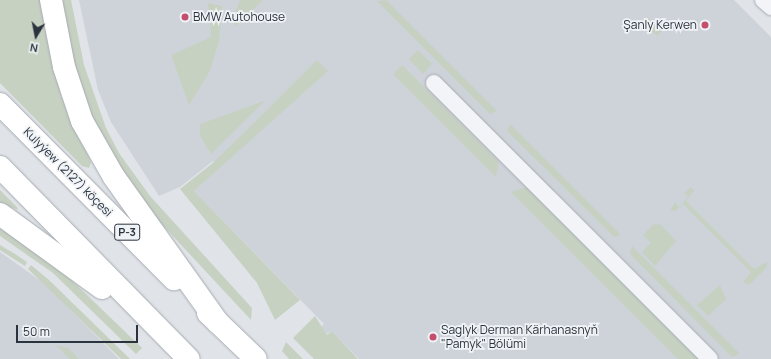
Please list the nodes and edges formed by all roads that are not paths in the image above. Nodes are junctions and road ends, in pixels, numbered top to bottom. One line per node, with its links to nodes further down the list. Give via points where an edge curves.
1 (52, 0): 8 (highway, via 66,73 82,121 114,177)
2 (763, 0): 3 (street)
3 (771, 7)
4 (434, 83): 11 (street)
5 (0, 104): 8 (highway, Kulyýew (2127) köçesi / P-3)
6 (0, 167): 9 (highway)
7 (0, 214): 9 (highway, via 57,252)
8 (218, 323): 10 (highway, Kulyýew (2127) köçesi / P-3)
9 (183, 353)
10 (256, 359)
11 (710, 359)

